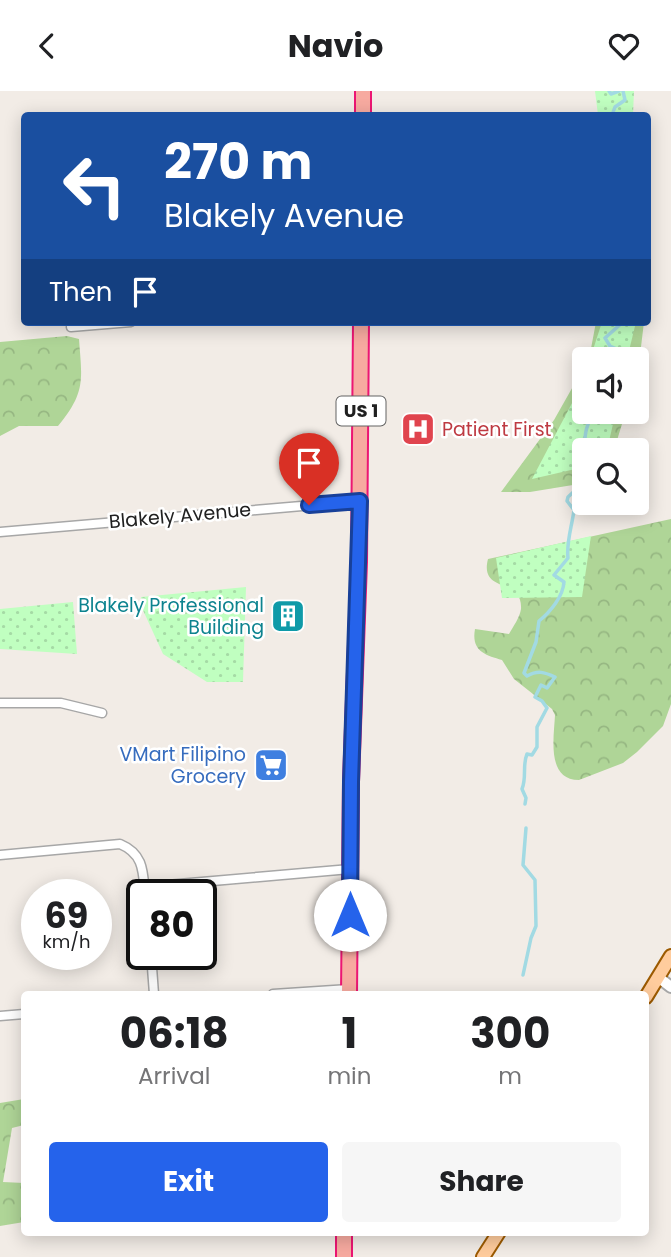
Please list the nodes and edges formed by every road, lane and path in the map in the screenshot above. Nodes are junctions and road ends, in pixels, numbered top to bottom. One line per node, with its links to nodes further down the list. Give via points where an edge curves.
1 (363, 91): 2 (highway)
2 (363, 112)
3 (83, 326): 5 (street)
4 (361, 326): 6 (highway, US 1)
5 (71, 327)
6 (360, 501): 7 (street, Blakely Avenue); 11 (highway, US 1)
7 (0, 532)
8 (0, 702): 9 (street, via 61,703)
9 (102, 713)
10 (0, 855): 12 (street, via 120,844 138,855)
11 (350, 869): 13 (street); 19 (highway, US 1)
12 (144, 879)
13 (217, 883)
14 (671, 956): 16 (main road)
15 (152, 970): 18 (street)
16 (658, 977): 17 (street); 20 (main road)
17 (671, 986)
18 (154, 991)
19 (349, 991)
20 (649, 992)
21 (21, 1014): 22 (street)
22 (0, 1016)
23 (344, 1236): 25 (highway)
24 (496, 1236): 26 (main road)
25 (344, 1257)
26 (483, 1257)

